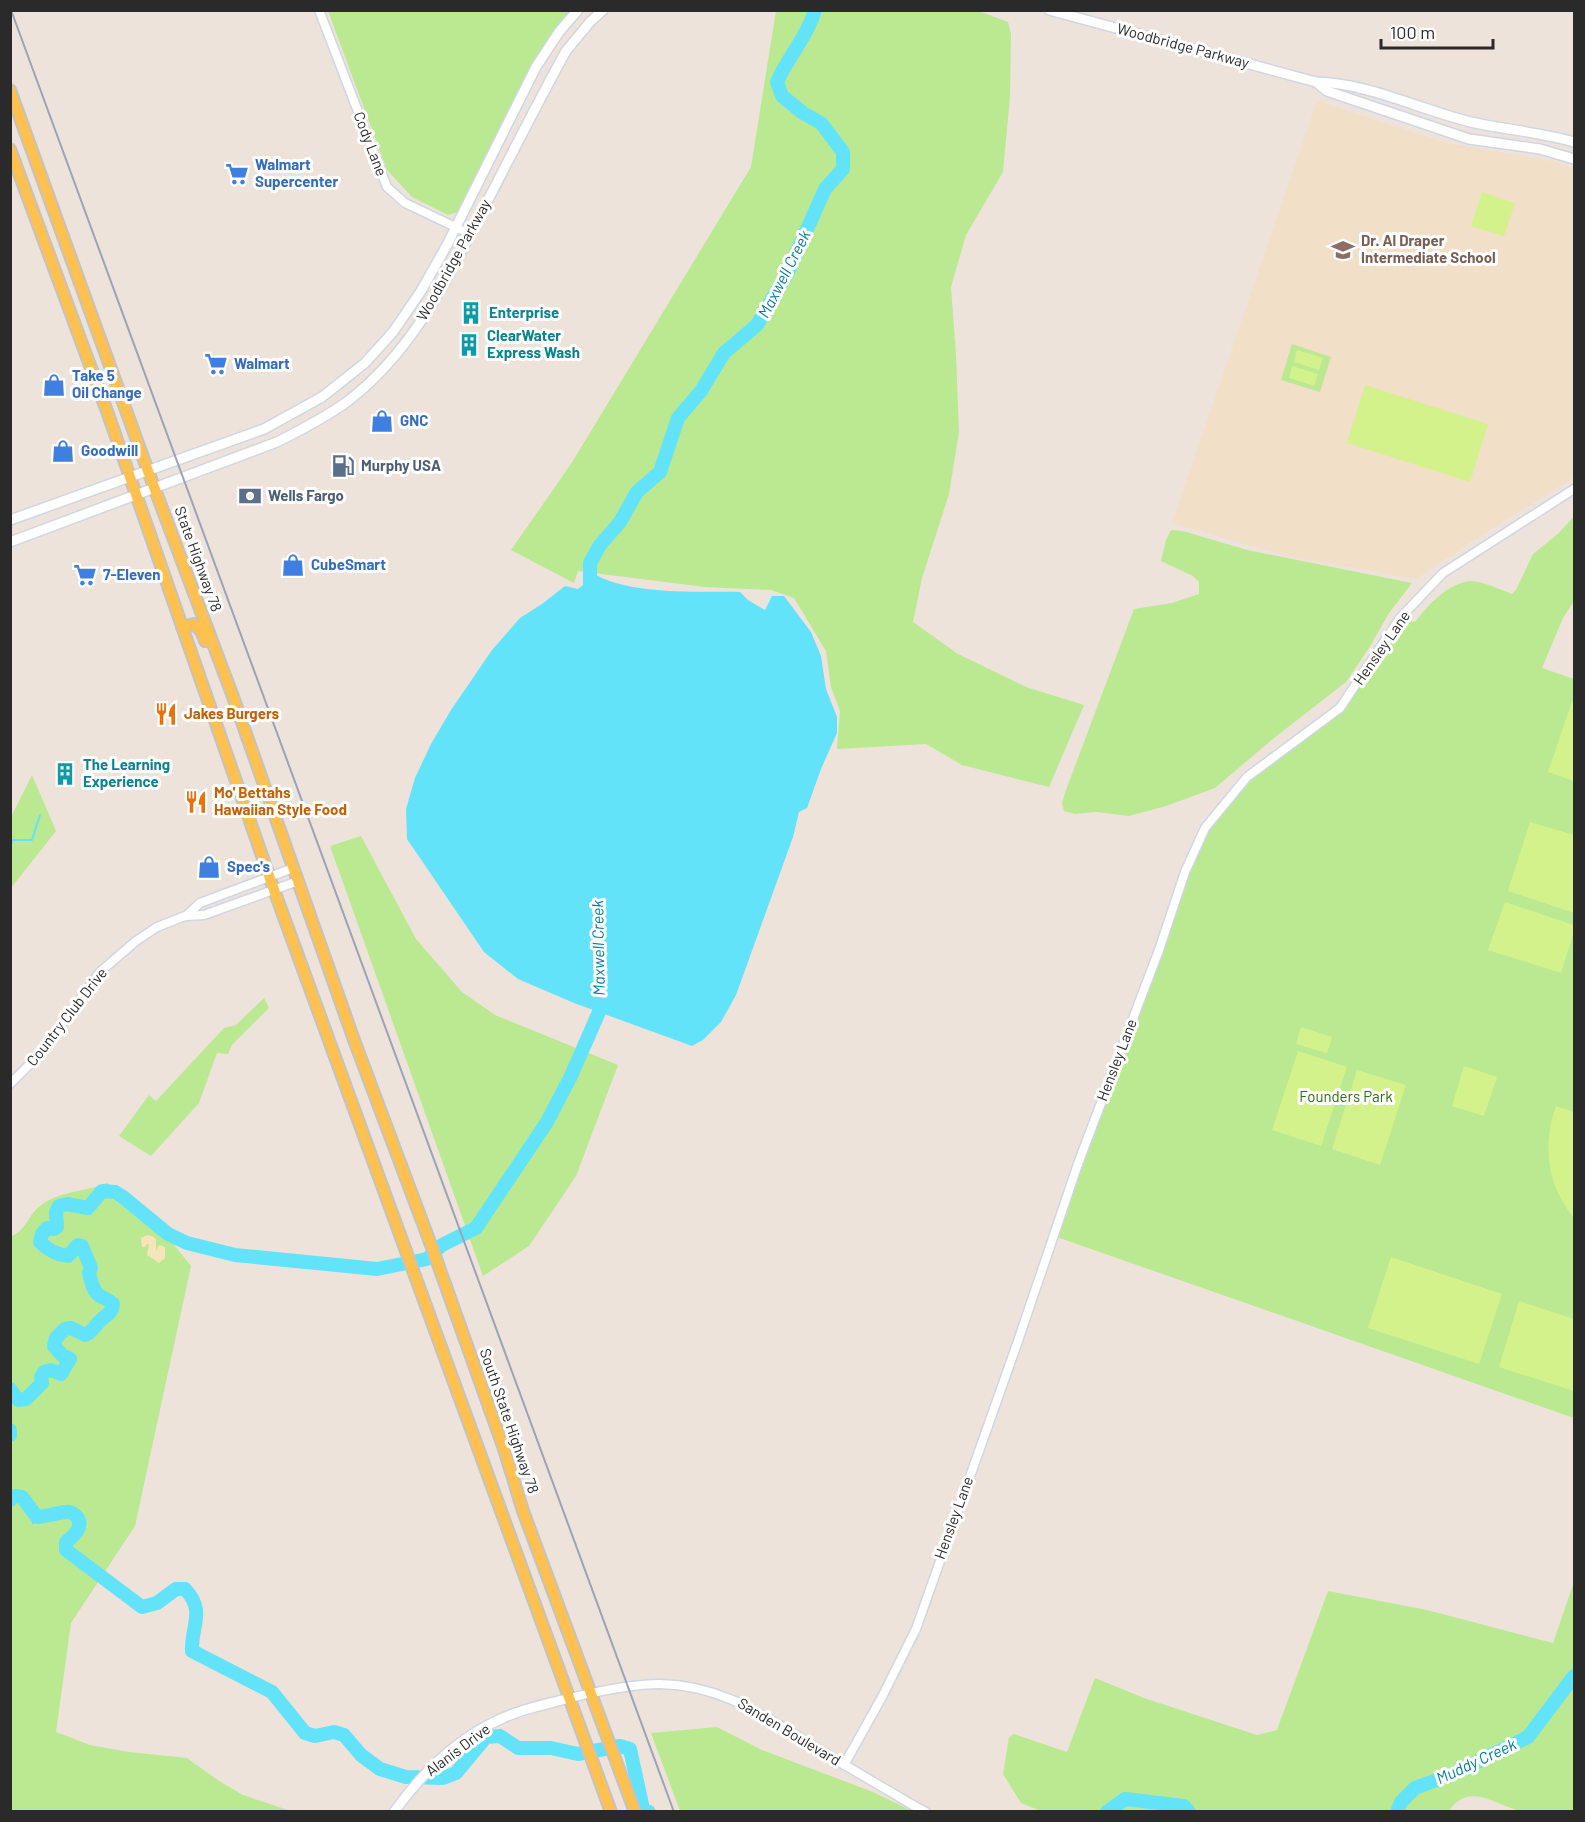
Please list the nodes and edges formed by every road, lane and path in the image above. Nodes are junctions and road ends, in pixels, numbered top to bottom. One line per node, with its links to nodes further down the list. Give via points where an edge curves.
1 (319, 10): 12 (street, Cody Lane, via 387,187 405,203)
2 (578, 10): 12 (main road, Woodbridge Parkway, via 536,67)
3 (603, 10): 14 (main road, Woodbridge Parkway, via 566,51)
4 (1049, 10): 5 (main road, Woodbridge Parkway)
5 (1316, 82): 7 (main road, Woodbridge Parkway, via 1378,93); 9 (main road, Woodbridge Parkway, via 1327,91 1398,116 1469,139)
6 (10, 90): 13 (main road, State Highway 78)
7 (1503, 128): 8 (main road, Woodbridge Parkway); 9 (main road)
8 (1575, 142)
9 (1501, 144): 11 (main road, Woodbridge Parkway)
10 (10, 149): 15 (main road)
11 (1575, 159)
12 (455, 227): 14 (street, Cody Lane); 16 (main road, Woodbridge Parkway)
13 (62, 231): 15 (main road); 20 (main road, State Highway 78)
14 (470, 234): 17 (main road, Woodbridge Parkway, via 435,302)
15 (43, 238): 21 (main road)
16 (396, 328): 17 (main road); 18 (main road, Woodbridge Parkway, via 364,363 322,397)
17 (405, 344): 19 (main road, Woodbridge Parkway, via 348,401)
18 (287, 417): 19 (main road); 20 (main road, Woodbridge Parkway, via 226,444)
19 (294, 434): 22 (main road, Woodbridge Parkway)
20 (148, 471): 21 (main road, Woodbridge Parkway); 22 (main road, State Highway 78)
21 (130, 476): 24 (main road); 25 (main road, Woodbridge Parkway)
22 (156, 488): 24 (main road, Woodbridge Parkway); 28 (main road, State Highway 78)
23 (1575, 489): 40 (street, Hensley Lane, via 1443,573 1401,618 1341,708 1247,777 1205,828 1185,872 1079,1161 916,1629)
24 (137, 496): 26 (main road, Woodbridge Parkway); 27 (main road)
25 (10, 520)
26 (10, 542)
27 (182, 627): 28 (main road, via 194,624 201,631 221,684); 30 (main road)
28 (232, 694): 29 (main road, State Highway 78)
29 (293, 868): 30 (street, Country Club Drive); 31 (main road, State Highway 78)
30 (269, 877): 32 (main road); 33 (street, Country Club Drive)
31 (298, 882): 32 (street, Country Club Drive); 36 (main road, State Highway 78)
32 (274, 890): 34 (street, Country Club Drive); 39 (main road)
33 (218, 897): 34 (street); 35 (street, Country Club Drive, via 200,903)
34 (222, 908): 35 (street, Country Club Drive, via 204,915)
35 (185, 916): 37 (street, Country Club Drive, via 157,927 111,960 40,1054)
36 (354, 1040): 38 (main road, South State Highway 78)
37 (10, 1084)
38 (591, 1693): 39 (street, Sanden Boulevard); 40 (street, Sanden Boulevard, via 662,1684 714,1692 758,1712); 43 (main road, South State Highway 78)
39 (570, 1698): 41 (main road, Alanis Drive, via 525,1709 476,1733 427,1771); 42 (main road)
40 (844, 1765): 44 (street, Sanden Boulevard)
41 (394, 1812)
42 (611, 1812)
43 (635, 1812)
44 (926, 1812)

